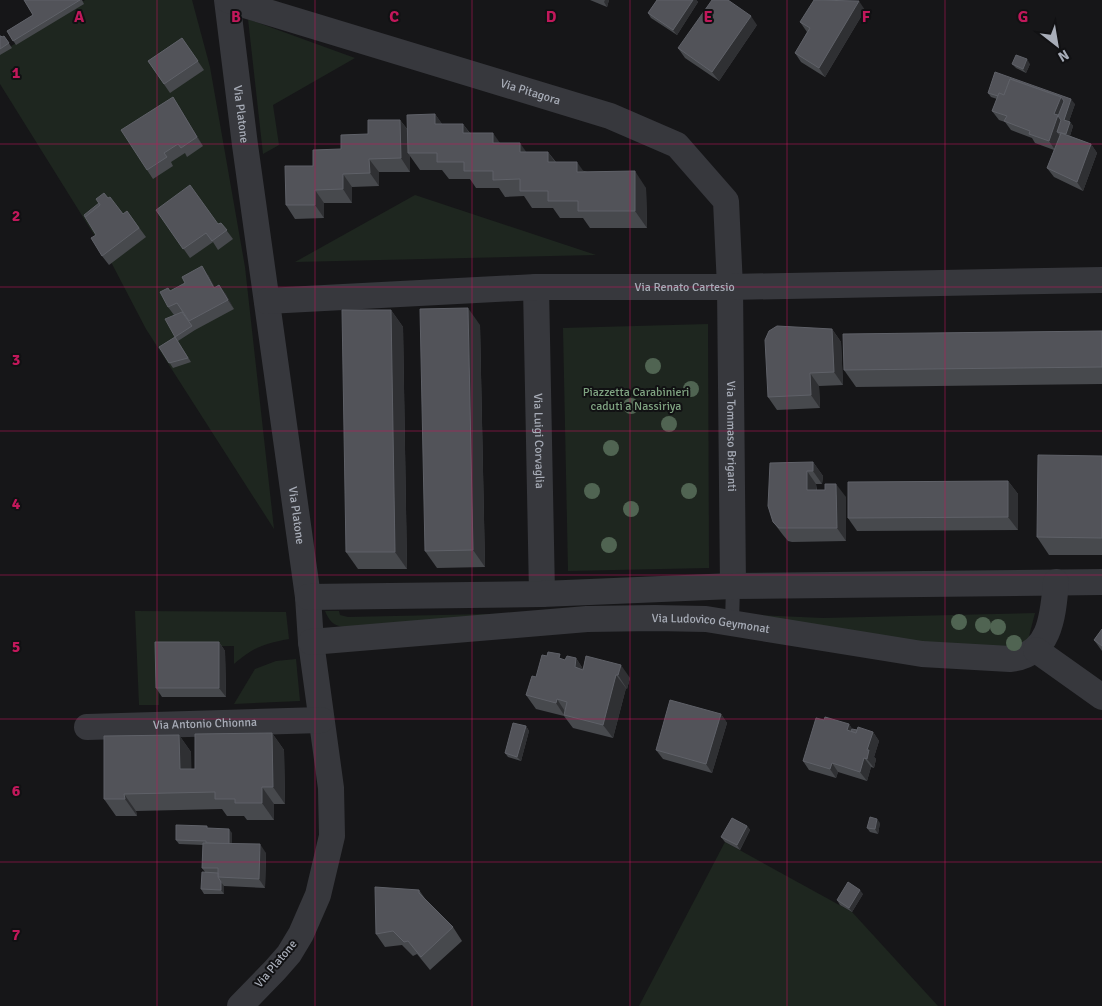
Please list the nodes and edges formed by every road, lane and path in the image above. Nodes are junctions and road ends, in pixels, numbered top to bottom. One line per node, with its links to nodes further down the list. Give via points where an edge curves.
1 (227, 0): 4 (street, Via Pitagora, via 610,116 677,145 726,201); 5 (street, Via Platone)
2 (1102, 280): 4 (street, Via Renato Cartesio)
3 (536, 287): 4 (street, Via Renato Cartesio); 5 (street, Via Renato Cartesio); 9 (street, Via Luigi Corvaglia)
4 (730, 287): 8 (street, Via Tommaso Briganti)
5 (268, 301): 10 (street, Via Platone)
6 (1056, 582): 7 (street); 8 (street); 13 (street, via 1051,619 1045,638)
7 (1102, 582)
8 (733, 586): 9 (street); 11 (lane)
9 (542, 594): 10 (street)
10 (308, 597): 12 (street, Via Platone)
11 (732, 623): 12 (street, Via Ludovico Geymonat, via 706,619 587,619); 13 (street, Via Ludovico Geymonat, via 922,654 1010,659 1022,658)
12 (311, 642): 15 (street, Via Platone)
13 (1036, 650): 14 (street)
14 (1102, 698)
15 (321, 720): 16 (street, Via Antonio Chionna); 17 (street, Via Platone, via 331,788 332,836 318,895 289,954)
16 (87, 727)
17 (240, 1006)

